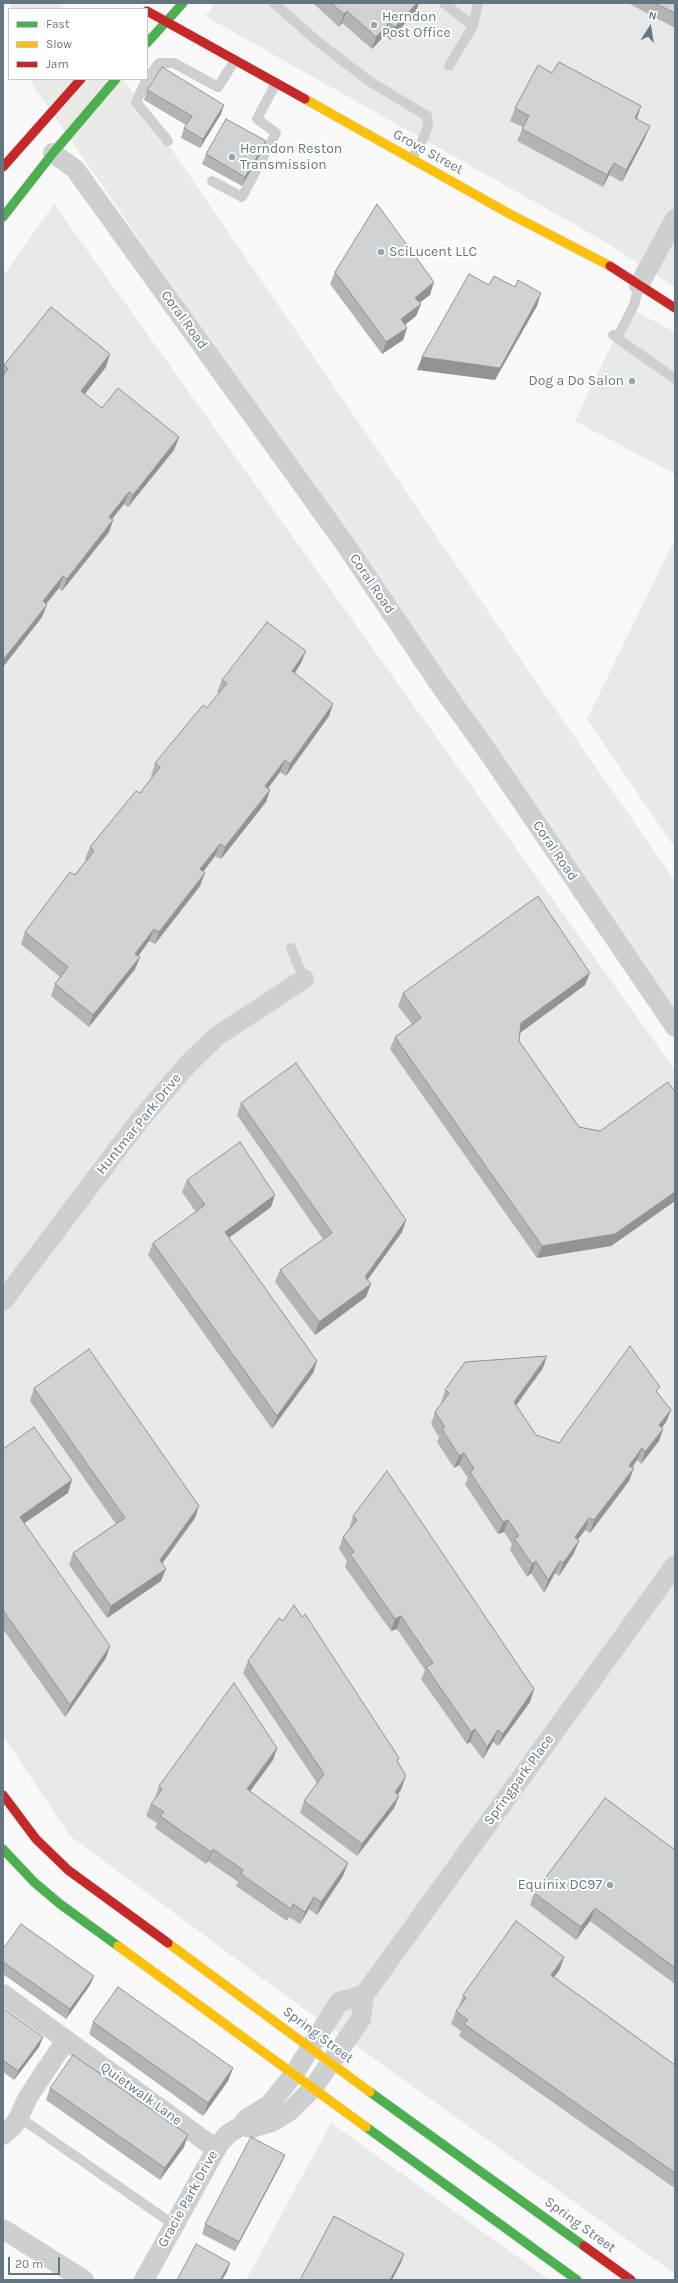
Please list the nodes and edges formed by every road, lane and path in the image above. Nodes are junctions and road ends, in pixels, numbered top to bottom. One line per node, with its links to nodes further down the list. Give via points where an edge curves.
1 (150, 3): 6 (main road)
2 (183, 3): 8 (main road)
3 (274, 3): 20 (lane, via 317,41 369,81 427,116 428,124)
4 (444, 3): 9 (lane)
5 (478, 3): 9 (lane)
6 (142, 8)
7 (148, 12): 8 (main road, Grove Street)
8 (166, 22): 10 (main road); 11 (main road, Grove Street)
9 (473, 26): 12 (lane)
10 (148, 42)
11 (235, 60): 13 (lane, via 218,87 174,63 159,63); 17 (main road, Grove Street)
12 (449, 66)
13 (148, 76)
14 (80, 80): 21 (main road)
15 (115, 80): 19 (main road)
16 (145, 80): 18 (lane, via 136,102)
17 (276, 83): 20 (main road, Grove Street); 22 (lane, via 257,119 276,133 242,197)
18 (168, 141)
19 (53, 153): 23 (main road); 30 (street, Coral Road, via 75,169 324,514)
20 (412, 159): 25 (main road, Grove Street, via 611,266)
21 (3, 167)
22 (212, 181)
23 (3, 217)
24 (675, 219): 25 (street)
25 (639, 286): 26 (main road, Grove Street); 27 (lane, via 634,305 615,337)
26 (675, 308)
27 (675, 379)
28 (291, 948): 29 (lane)
29 (304, 979): 31 (street, Huntmar Park Drive, via 217,1036 188,1063 138,1121)
30 (675, 1027)
31 (3, 1301)
32 (675, 1565): 36 (street, Springpark Place)
33 (3, 1795): 38 (main road, Spring Street, via 36,1839 68,1870)
34 (3, 1848): 40 (main road, via 21,1869 60,1904)
35 (3, 1994): 37 (street, Quietwalk Lane)
36 (364, 1995): 38 (street, via 339,2002); 39 (street, Springpark Place, via 361,2019)
37 (66, 2040): 42 (street, via 28,2097); 45 (street, Quietwalk Lane)
38 (311, 2047): 39 (main road, Spring Street); 40 (street)
39 (332, 2062): 41 (street, Springpark Place); 51 (main road, Spring Street)
40 (294, 2074): 41 (main road); 43 (street, Gracie Park Drive, via 269,2105 246,2119)
41 (313, 2088): 43 (street, via 290,2111 272,2122 252,2128); 50 (main road)
42 (19, 2117): 44 (street); 46 (lane)
43 (241, 2126): 45 (street, Gracie Park Drive, via 228,2134)
44 (3, 2135)
45 (216, 2149): 46 (street, Gracie Park Drive)
46 (174, 2226): 49 (street, Gracie Park Drive)
47 (3, 2229): 48 (street)
48 (84, 2280)
49 (144, 2280)
50 (577, 2280)
51 (632, 2280)

